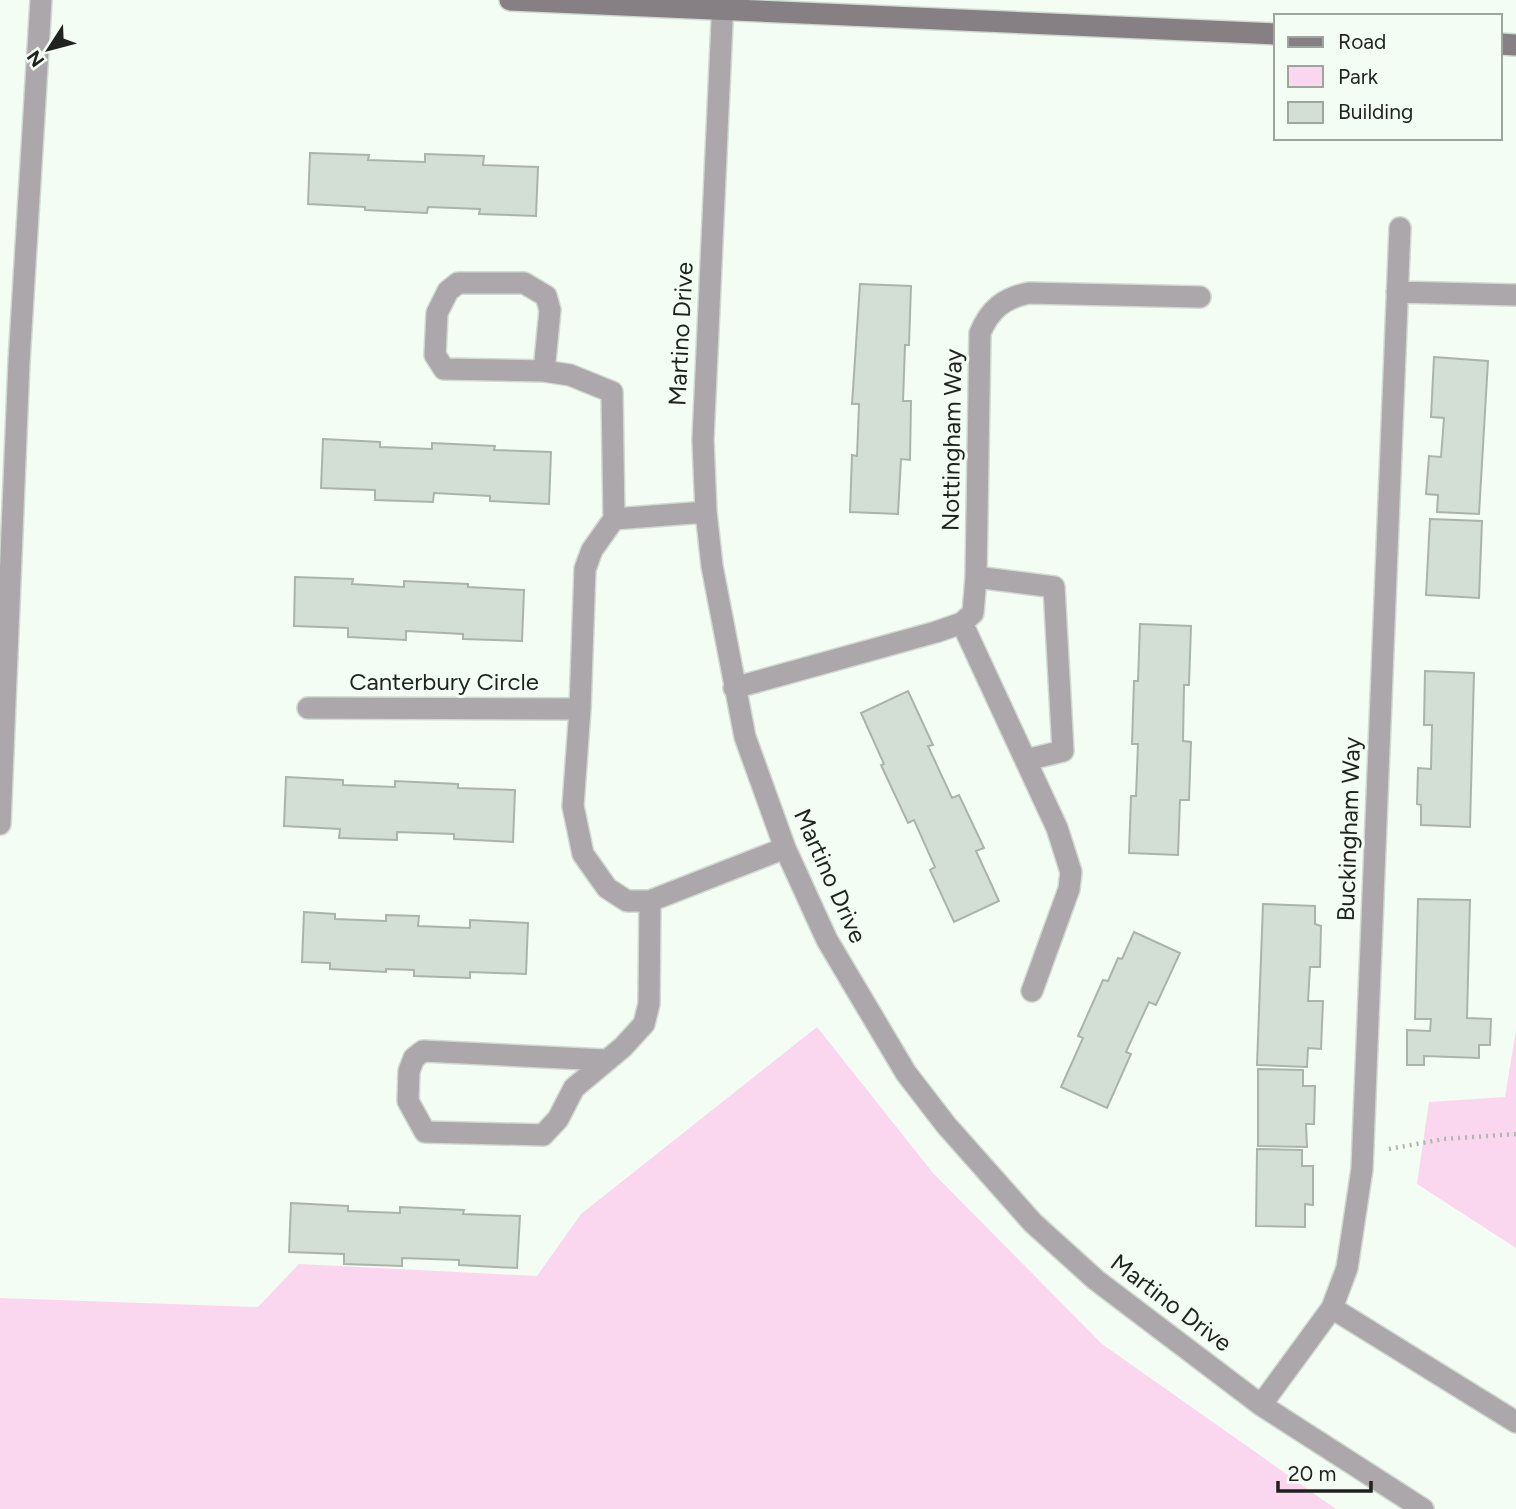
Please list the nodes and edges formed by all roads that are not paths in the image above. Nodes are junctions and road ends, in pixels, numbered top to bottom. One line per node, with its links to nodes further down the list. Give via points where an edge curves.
1 (41, 0): 18 (street, via 19,362)
2 (510, 0): 3 (street)
3 (723, 5): 4 (street); 10 (street, Martino Drive, via 702,440)
4 (1274, 34)
5 (1400, 228): 6 (street, Buckingham Way)
6 (1397, 292): 7 (street); 23 (street, Buckingham Way, via 1362,1153 1347,1268)
7 (1516, 295)
8 (1200, 297): 12 (street, Nottingham Way, via 1029,293 1010,296 987,318 980,333)
9 (544, 371): 9 (street, via 444,369 435,355 437,313 448,291 458,284 524,283 546,296 550,310); 11 (street, via 570,375 612,392)
10 (706, 512): 11 (street); 14 (street, Martino Drive)
11 (614, 519): 16 (street, via 585,569)
12 (976, 577): 13 (street, Nottingham Way, via 973,613); 17 (street, via 1054,587 1063,751)
13 (962, 623): 14 (street); 17 (street)
14 (734, 688): 19 (street, Martino Drive, via 745,737)
15 (308, 708): 16 (street, Canterbury Circle)
16 (580, 709): 20 (street, via 573,806 583,854 607,888 627,901)
17 (1026, 760): 21 (street, via 1057,828 1071,873)
18 (0, 824)
19 (785, 849): 20 (street); 24 (street, Martino Drive, via 827,940 906,1073 946,1125 1033,1223 1096,1280)
20 (650, 901): 22 (street, via 649,1004 644,1024)
21 (1032, 991)
22 (605, 1060): 22 (street, via 574,1088 558,1119 542,1135 425,1132 408,1101 409,1071 423,1051)
23 (1332, 1308): 24 (street, Buckingham Way); 25 (street)
24 (1261, 1405): 26 (street, Martino Drive)
25 (1516, 1422)
26 (1423, 1509)

